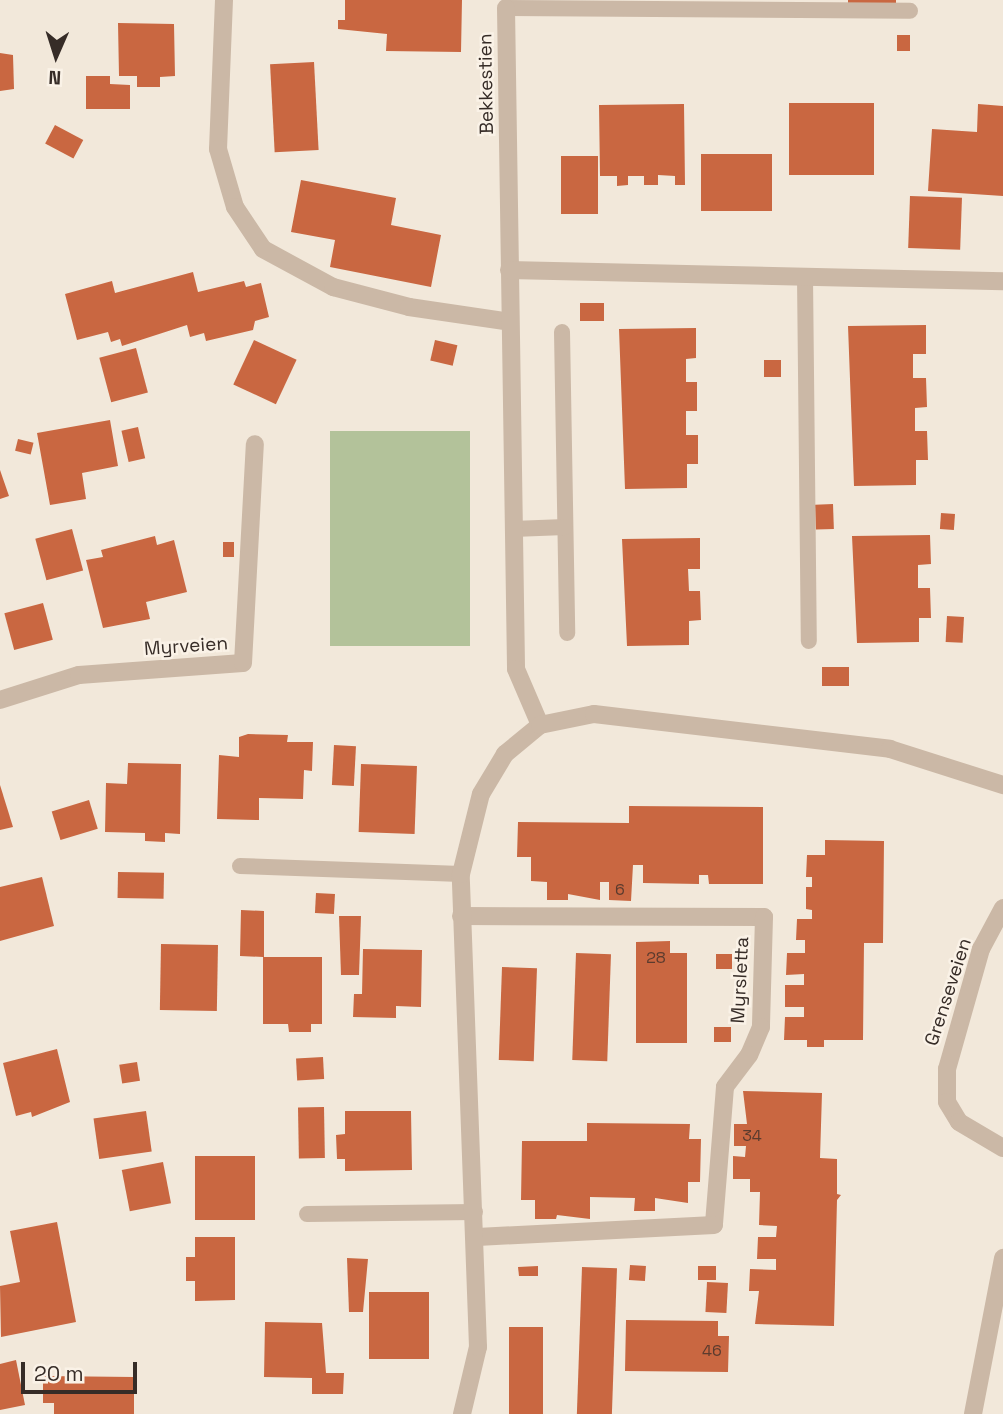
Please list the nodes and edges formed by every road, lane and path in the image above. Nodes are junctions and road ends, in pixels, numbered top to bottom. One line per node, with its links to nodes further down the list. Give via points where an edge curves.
1 (223, 0): 7 (street, via 218,149 235,207 263,249 332,287 409,307)
2 (506, 8): 3 (lane, Bekkestien); 4 (street, Bekkestien)
3 (910, 11)
4 (509, 270): 5 (street); 7 (street, Bekkestien)
5 (805, 276): 6 (street); 13 (lane)
6 (1003, 281)
7 (510, 322): 11 (street, Bekkestien)
8 (562, 332): 10 (lane)
9 (255, 444): 14 (street, Myrveien, via 243,663 79,675)
10 (565, 527): 11 (lane); 12 (lane)
11 (513, 529): 15 (street, Bekkestien, via 516,669)
12 (567, 633)
13 (809, 641)
14 (0, 700)
15 (540, 725): 16 (street, via 594,714 739,729 890,749); 18 (street, via 505,754 481,794)
16 (1003, 785)
17 (240, 866): 18 (lane)
18 (461, 874): 20 (street)
19 (1003, 908): 21 (street, Grenseveien, via 981,949 947,1069 947,1102 959,1122)
20 (461, 916): 22 (street); 24 (street, Myrsletta, via 764,917 761,1027 750,1055 725,1087 714,1225)
21 (1003, 1148)
22 (475, 1212): 23 (lane); 24 (street)
23 (307, 1214)
24 (477, 1237): 26 (street, via 478,1347)
25 (1003, 1258): 27 (street)
26 (463, 1414)
27 (973, 1414)

